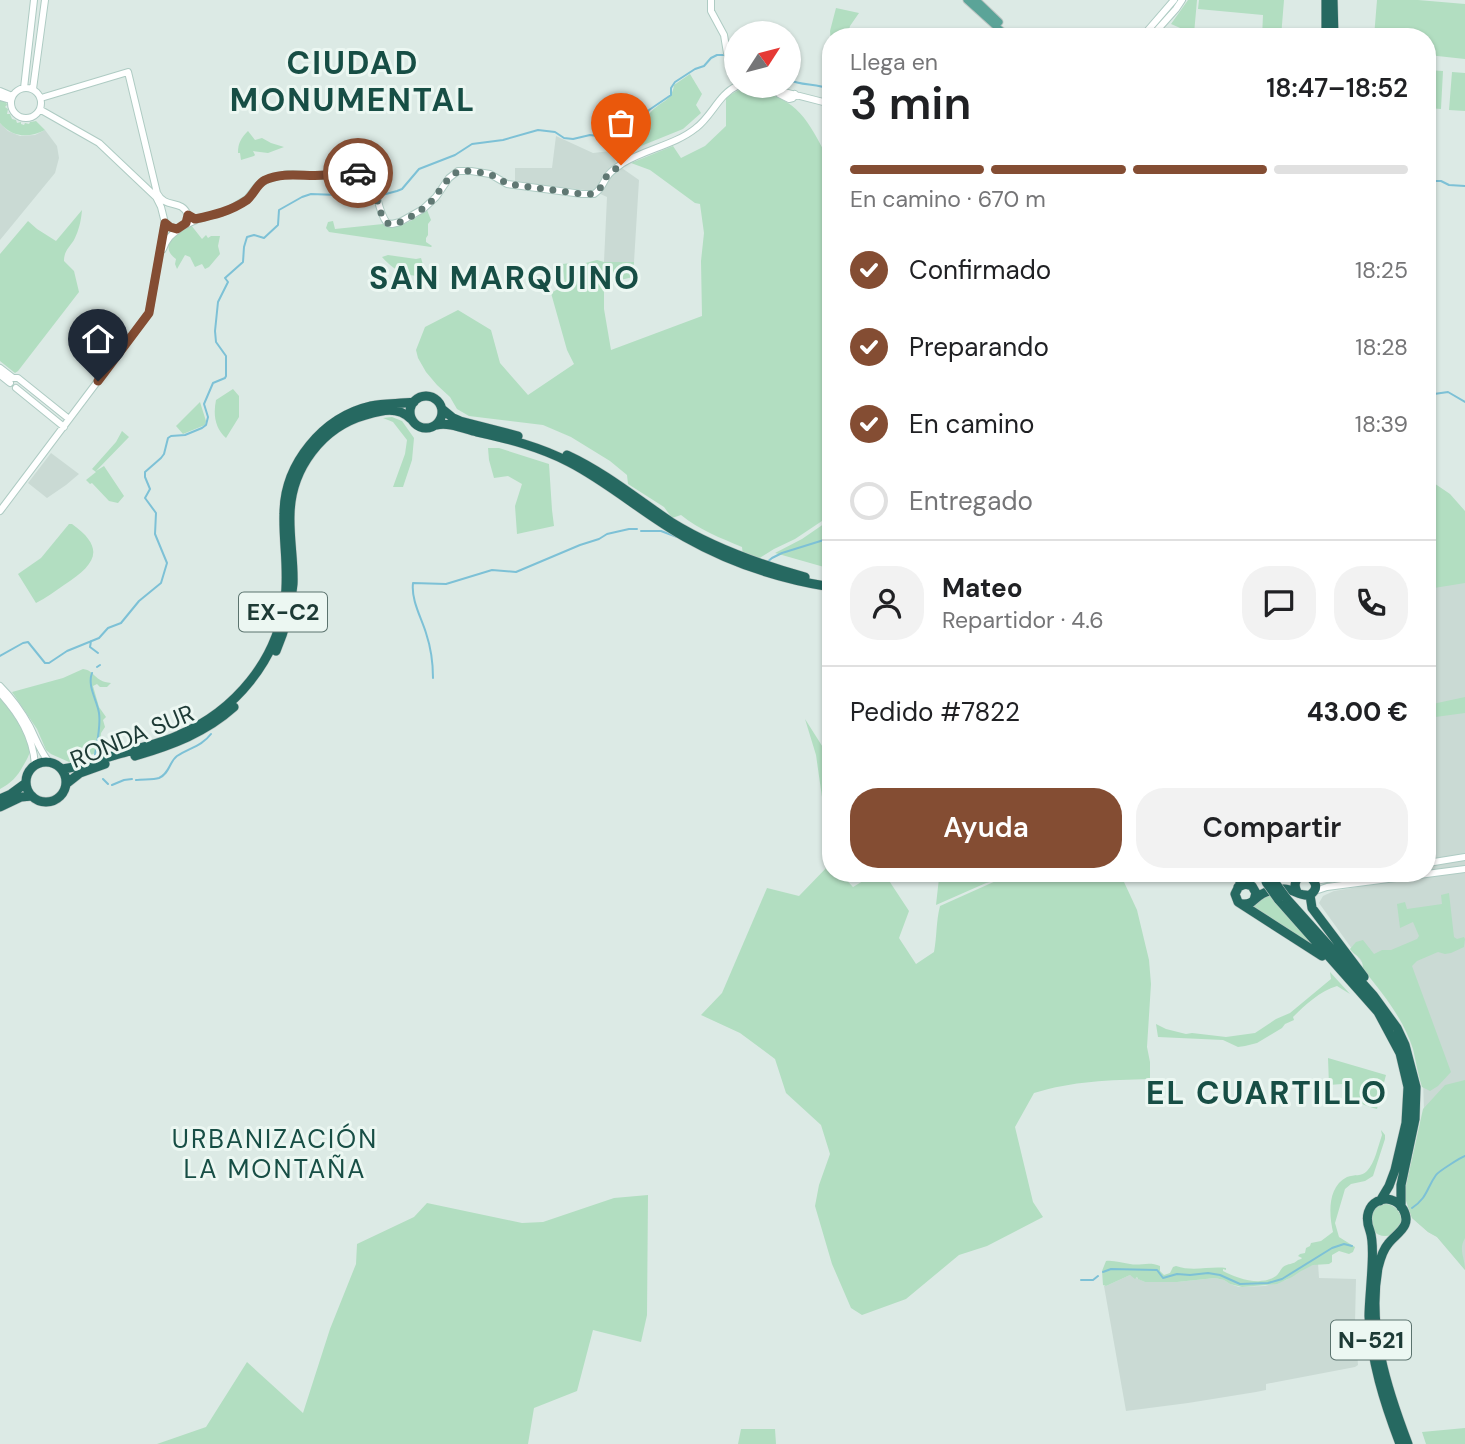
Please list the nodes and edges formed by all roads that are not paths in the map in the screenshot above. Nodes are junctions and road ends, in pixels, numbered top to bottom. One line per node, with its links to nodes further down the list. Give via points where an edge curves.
1 (34, 0): 17 (main road)
2 (45, 0): 18 (main road)
3 (711, 0): 16 (main road, via 711,11)
4 (967, 0): 10 (main road)
5 (976, 0): 11 (main road)
6 (1174, 0): 12 (main road)
7 (1182, 0): 13 (main road)
8 (1326, 0): 14 (highway)
9 (1333, 0): 15 (highway)
10 (998, 28)
11 (1005, 28)
12 (1150, 28)
13 (1159, 28)
14 (1326, 28)
15 (1334, 28)
16 (724, 34)
17 (24, 88): 18 (main road); 23 (main road)
18 (33, 89): 24 (main road)
19 (0, 91): 23 (main road)
20 (724, 95): 30 (main road, via 695,129 621,165 607,175 597,193 508,184 490,174 458,171 430,203 410,218 391,224 384,220 370,177 362,173 288,174 262,181 247,200 227,211)
21 (802, 96): 25 (main road)
22 (0, 97): 23 (main road)
23 (12, 98): 26 (main road, via 13,112 22,118 34,117)
24 (41, 98): 26 (main road); 27 (main road, via 128,72 157,193 163,202)
25 (822, 102)
26 (41, 110): 29 (main road, via 99,143 154,195)
27 (173, 205): 28 (main road, via 180,205); 29 (main road, via 166,209)
28 (188, 215): 30 (main road); 31 (main road)
29 (165, 219): 32 (main road); 33 (main road)
30 (195, 219): 31 (main road)
31 (185, 225): 32 (main road)
32 (177, 229): 33 (main road)
33 (160, 254): 39 (main road, via 149,313)
34 (0, 368): 36 (main road)
35 (0, 375): 36 (main road)
36 (14, 381): 39 (main road); 42 (main road, via 12,388)
37 (414, 402): 38 (highway, EX-C2, via 429,397); 40 (highway); 53 (highway, RONDA SUR / EX-C2, via 370,406 351,413 318,435 299,460 285,494 287,580 282,616 271,649 242,692 204,723 177,736)
38 (442, 409): 41 (highway); 43 (highway, EX-C2, via 460,421 545,444 584,463)
39 (69, 419): 42 (main road)
40 (411, 419): 41 (highway, EX-C2, via 424,428); 55 (highway, RONDA SUR / EX-C2, via 402,411 391,410 352,419 321,441 306,461 291,507 293,581 288,617 276,651 246,696 220,720 187,739 83,771)
41 (436, 425): 43 (highway, EX-C2, via 449,424 545,450)
42 (64, 426): 44 (main road)
43 (611, 484): 45 (highway, EX-C2, via 685,537 727,558)
44 (0, 512)
45 (778, 573): 46 (highway, EX-C2); 47 (highway, EX-C2)
46 (822, 580)
47 (822, 585)
48 (0, 686): 50 (main road)
49 (0, 693): 50 (main road)
50 (12, 703): 51 (main road); 52 (main road, via 31,741)
51 (49, 762): 52 (highway); 53 (highway)
52 (35, 765): 54 (highway)
53 (62, 769): 55 (highway)
54 (26, 783): 56 (highway); 57 (highway)
55 (66, 784): 56 (highway, EX-C2, via 60,797 50,802)
56 (32, 796): 58 (highway, EX-C2)
57 (0, 799)
58 (0, 807)
59 (1465, 857): 60 (main road)
60 (1436, 862)
61 (1465, 869): 62 (main road)
62 (1436, 873)
63 (1240, 882): 69 (highway)
64 (1271, 882): 73 (highway, N-521, bridge)
65 (1298, 882): 70 (highway)
66 (1314, 882): 72 (highway)
67 (1365, 882): 72 (main road)
68 (1252, 886): 69 (highway); 71 (highway); 74 (highway)
69 (1238, 887): 75 (highway, via 1235,896)
70 (1296, 887): 72 (highway, via 1303,896); 73 (highway)
71 (1264, 892): 73 (highway); 74 (highway)
72 (1312, 893): 77 (highway, via 1311,908)
73 (1283, 895): 76 (highway, N-521); 77 (highway, N-521)
74 (1254, 900): 75 (highway)
75 (1241, 904): 76 (highway, via 1316,951)
76 (1368, 1001): 78 (highway, N-521, via 1400,1053 1408,1087 1406,1123 1395,1170)
77 (1390, 1017): 79 (highway, N-521, via 1405,1045 1416,1087)
78 (1380, 1200): 79 (highway); 80 (highway, N-521, via 1367,1214)
79 (1401, 1207): 81 (highway, N-521, via 1405,1225)
80 (1370, 1232): 81 (highway, via 1379,1238); 82 (highway, N-521, via 1371,1341)
81 (1393, 1238): 83 (highway, N-521, via 1382,1252 1378,1270 1376,1321 1386,1381)
82 (1399, 1444)
83 (1408, 1444)

